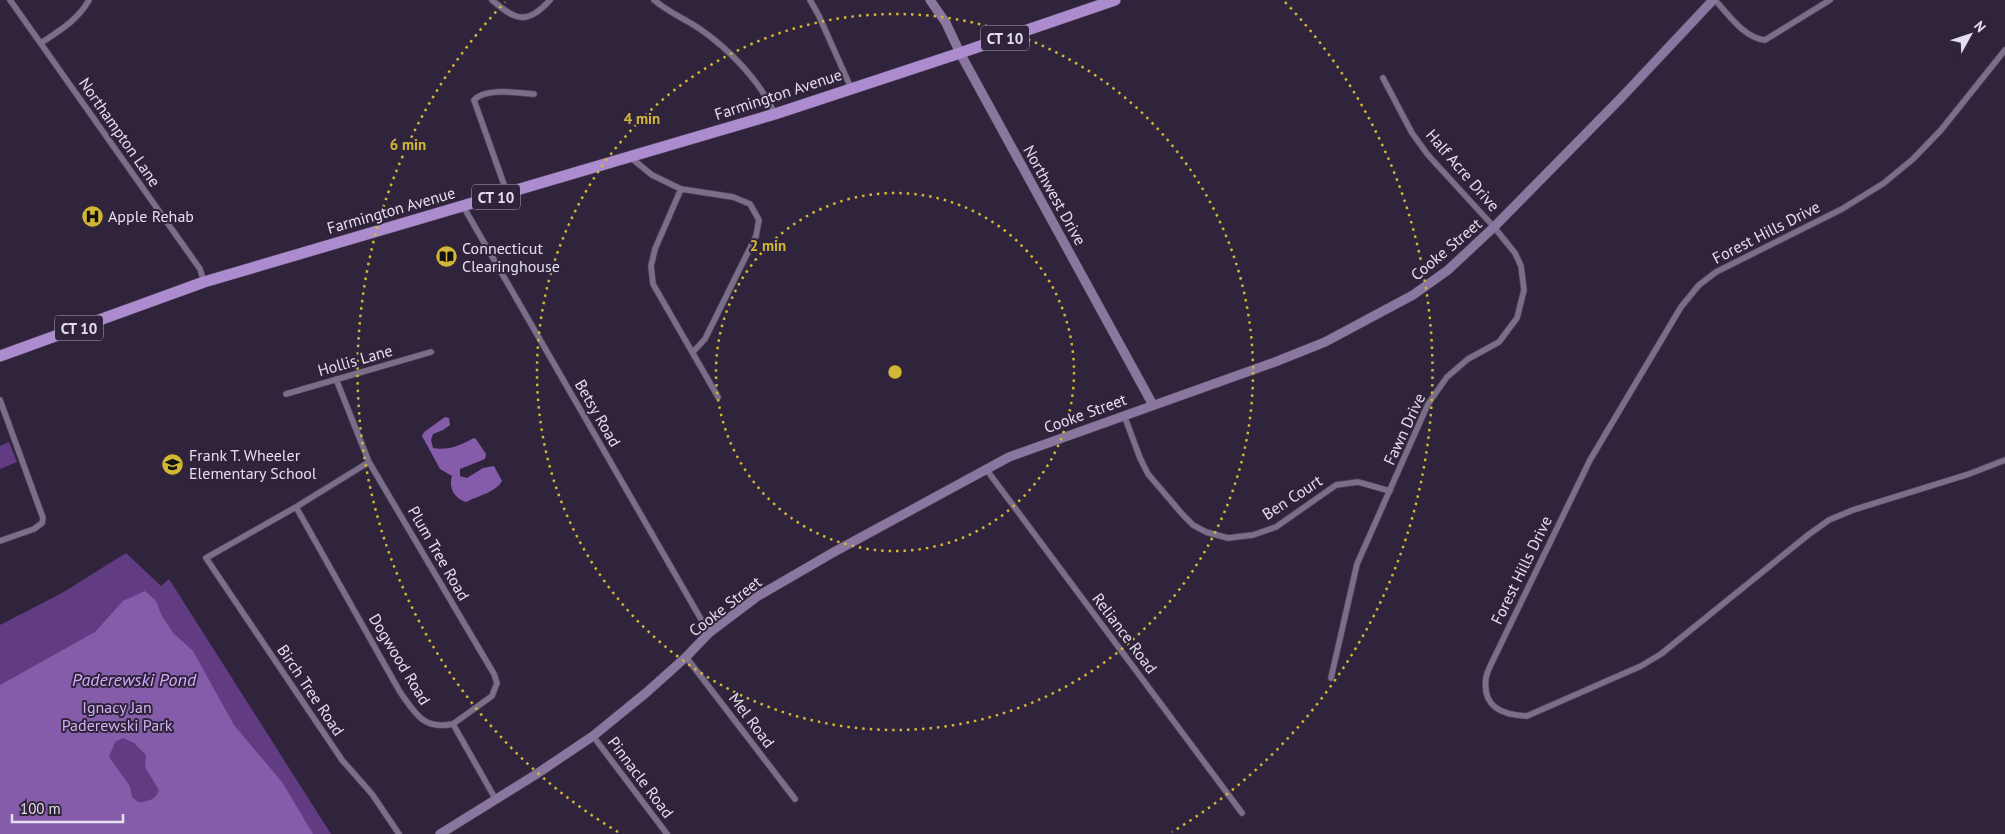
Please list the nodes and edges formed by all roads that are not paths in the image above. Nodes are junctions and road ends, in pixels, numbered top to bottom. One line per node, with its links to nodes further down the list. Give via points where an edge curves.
1 (10, 0): 11 (street, Northampton Lane)
2 (89, 0): 11 (street, via 69,24)
3 (492, 0): 4 (street, via 512,16 520,18 530,17)
4 (550, 0)
5 (654, 0): 17 (street, via 722,47 761,88)
6 (810, 0): 15 (street)
7 (930, 0): 13 (main road, Northwest Drive)
8 (1115, 0): 13 (highway, Farmington Avenue / CT 10)
9 (1714, 0): 10 (street, via 1749,35 1765,40); 22 (main road, Cooke Street)
10 (1830, 0)
11 (41, 43): 23 (street, Northampton Lane, via 200,269)
12 (2005, 50): 33 (street, Forest Hills Drive, via 1941,130 1884,183 1848,206 1716,272 1699,285 1681,306 1590,460 1488,671 1486,694 1495,708 1510,716 1527,716 1625,673 1661,654 1829,520)
13 (960, 53): 15 (highway, Farmington Avenue / CT 10); 31 (main road, Northwest Drive)
14 (1383, 78): 22 (street, Half Acre Drive, via 1428,155)
15 (851, 88): 17 (highway, Farmington Avenue / CT 10)
16 (534, 94): 20 (street, via 497,92 474,100)
17 (774, 114): 18 (highway, Farmington Avenue / CT 10)
18 (630, 156): 19 (street, via 652,175); 20 (highway, Farmington Avenue / CT 10)
19 (681, 189): 25 (street, via 651,266 654,284); 25 (street, via 733,197 750,204 759,220 752,245 705,339)
20 (507, 193): 21 (highway, Farmington Avenue / CT 10)
21 (463, 206): 23 (highway, Farmington Avenue / CT 10); 39 (street, Betsy Road)
22 (1494, 227): 31 (main road, Cooke Street, via 1435,280 1388,310 1325,342); 36 (street, Fawn Drive, via 1521,266 1524,290 1517,318 1499,342 1447,377 1428,404)
23 (204, 282): 26 (highway, Farmington Avenue / CT 10)
24 (431, 352): 27 (street, Hollis Lane)
25 (693, 352): 29 (street)
26 (0, 356)
27 (336, 379): 28 (street, Hollis Lane); 34 (street, Plum Tree Road)
28 (286, 394)
29 (718, 397)
30 (0, 400): 38 (street, via 42,512 42,523 34,529)
31 (1153, 405): 32 (main road, Cooke Street)
32 (1124, 415): 35 (main road, Cooke Street, via 1037,446); 36 (street, Ben Court, via 1148,474 1183,516 1206,532 1228,538 1253,535 1276,527 1336,485 1358,482)
33 (2005, 460)
34 (369, 462): 37 (street); 42 (street, Plum Tree Road, via 497,683 492,696)
35 (986, 469): 39 (main road, Cooke Street, via 766,591); 46 (street, Reliance Road)
36 (1390, 491): 41 (street, Fawn Drive, via 1357,564)
37 (296, 507): 42 (street, Dogwood Road, via 416,715 433,726); 47 (street, Birch Tree Road, via 206,558 342,760 372,794)
38 (0, 541)
39 (709, 633): 40 (main road, Cooke Street)
40 (686, 657): 43 (main road, Cooke Street); 44 (street, Mel Road)
41 (1331, 678)
42 (453, 724): 45 (street)
43 (592, 736): 45 (main road, Cooke Street); 49 (street, Pinnacle Road)
44 (795, 799)
45 (496, 800): 48 (main road, Cooke Street)
46 (1242, 813)
47 (398, 834)
48 (440, 834)
49 (668, 834)

